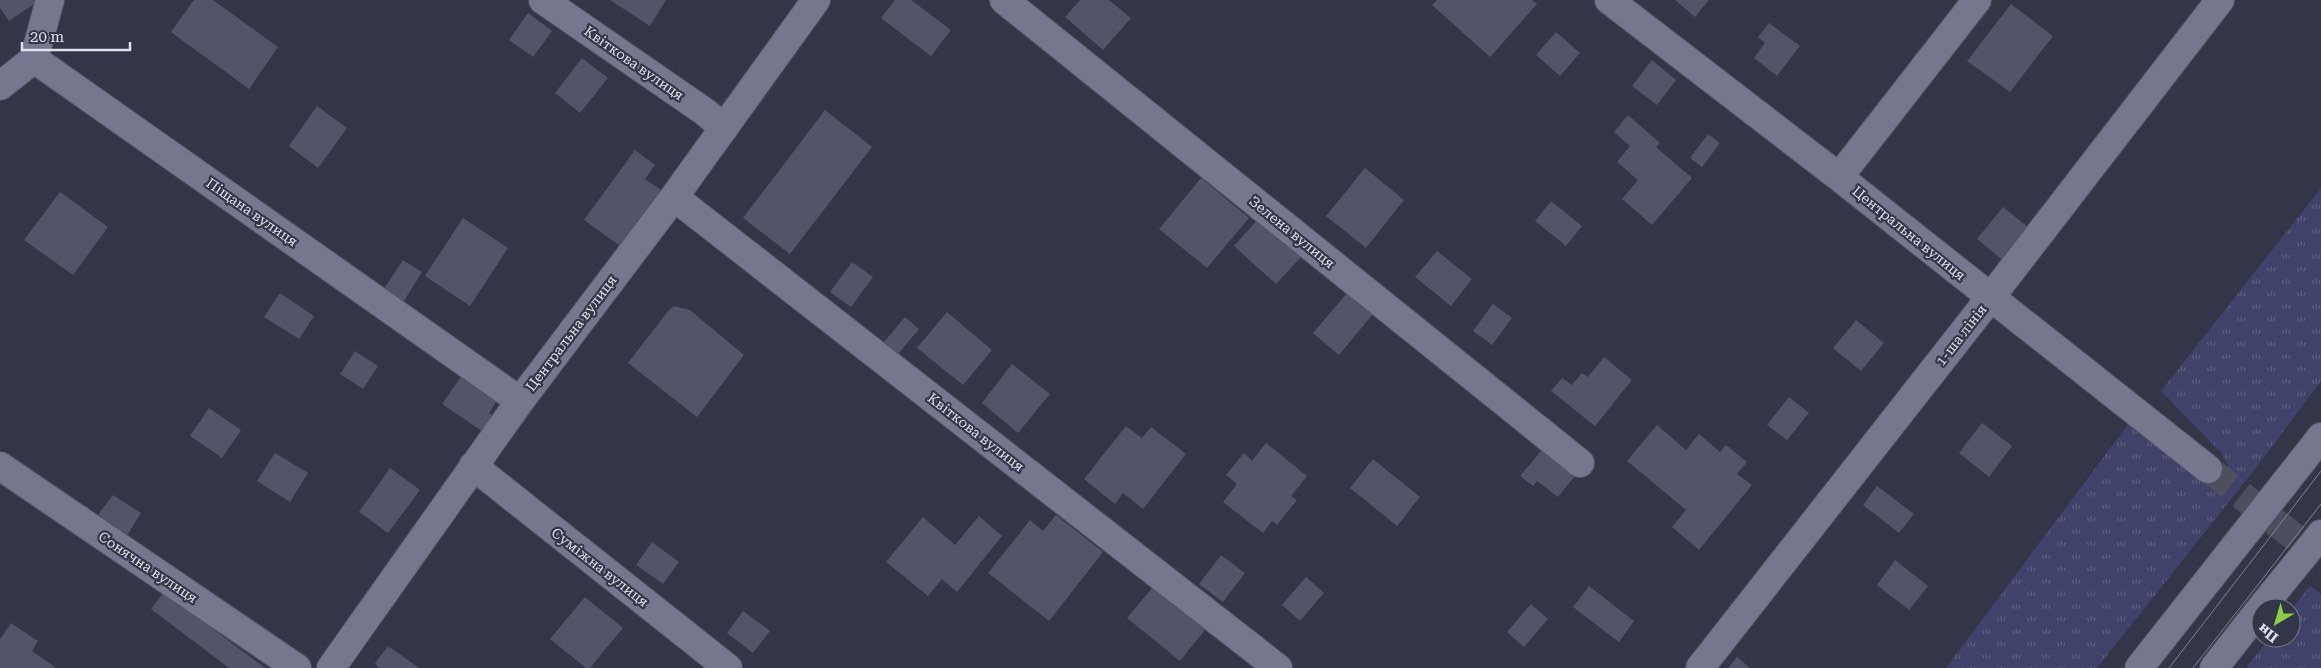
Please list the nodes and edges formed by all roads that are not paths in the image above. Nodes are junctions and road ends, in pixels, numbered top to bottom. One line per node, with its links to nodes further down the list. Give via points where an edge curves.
1 (50, 0): 8 (street)
2 (543, 0): 10 (street, Квіткова вулиця)
3 (816, 0): 10 (street, Центральна вулиця)
4 (1004, 0): 16 (street, Зелена вулиця)
5 (1609, 0): 11 (street, Центральна вулиця)
6 (1977, 0): 11 (street)
7 (2220, 0): 13 (street, 1-ша лінія)
8 (34, 59): 9 (street); 14 (street, Піщана вулиця)
9 (0, 86)
10 (724, 128): 12 (street, Центральна вулиця)
11 (1840, 177): 13 (street, Центральна вулиця)
12 (674, 197): 14 (street, Центральна вулиця); 26 (street, Квіткова вулиця)
13 (1990, 298): 19 (street, Центральна вулиця); 27 (street, 1-ша лінія)
14 (520, 401): 18 (street, Центральна вулиця)
15 (2321, 436): 28 (street)
16 (1580, 463)
17 (0, 466): 23 (street, Сонячна вулиця)
18 (473, 466): 24 (street, Центральна вулиця); 25 (street, Суміжна вулиця)
19 (2208, 470)
20 (2321, 534): 21 (street)
21 (2269, 598)
22 (2251, 621): 29 (street)
23 (297, 668)
24 (331, 668)
25 (728, 668)
26 (1278, 668)
27 (1700, 668)
28 (2139, 668)
29 (2214, 668)

